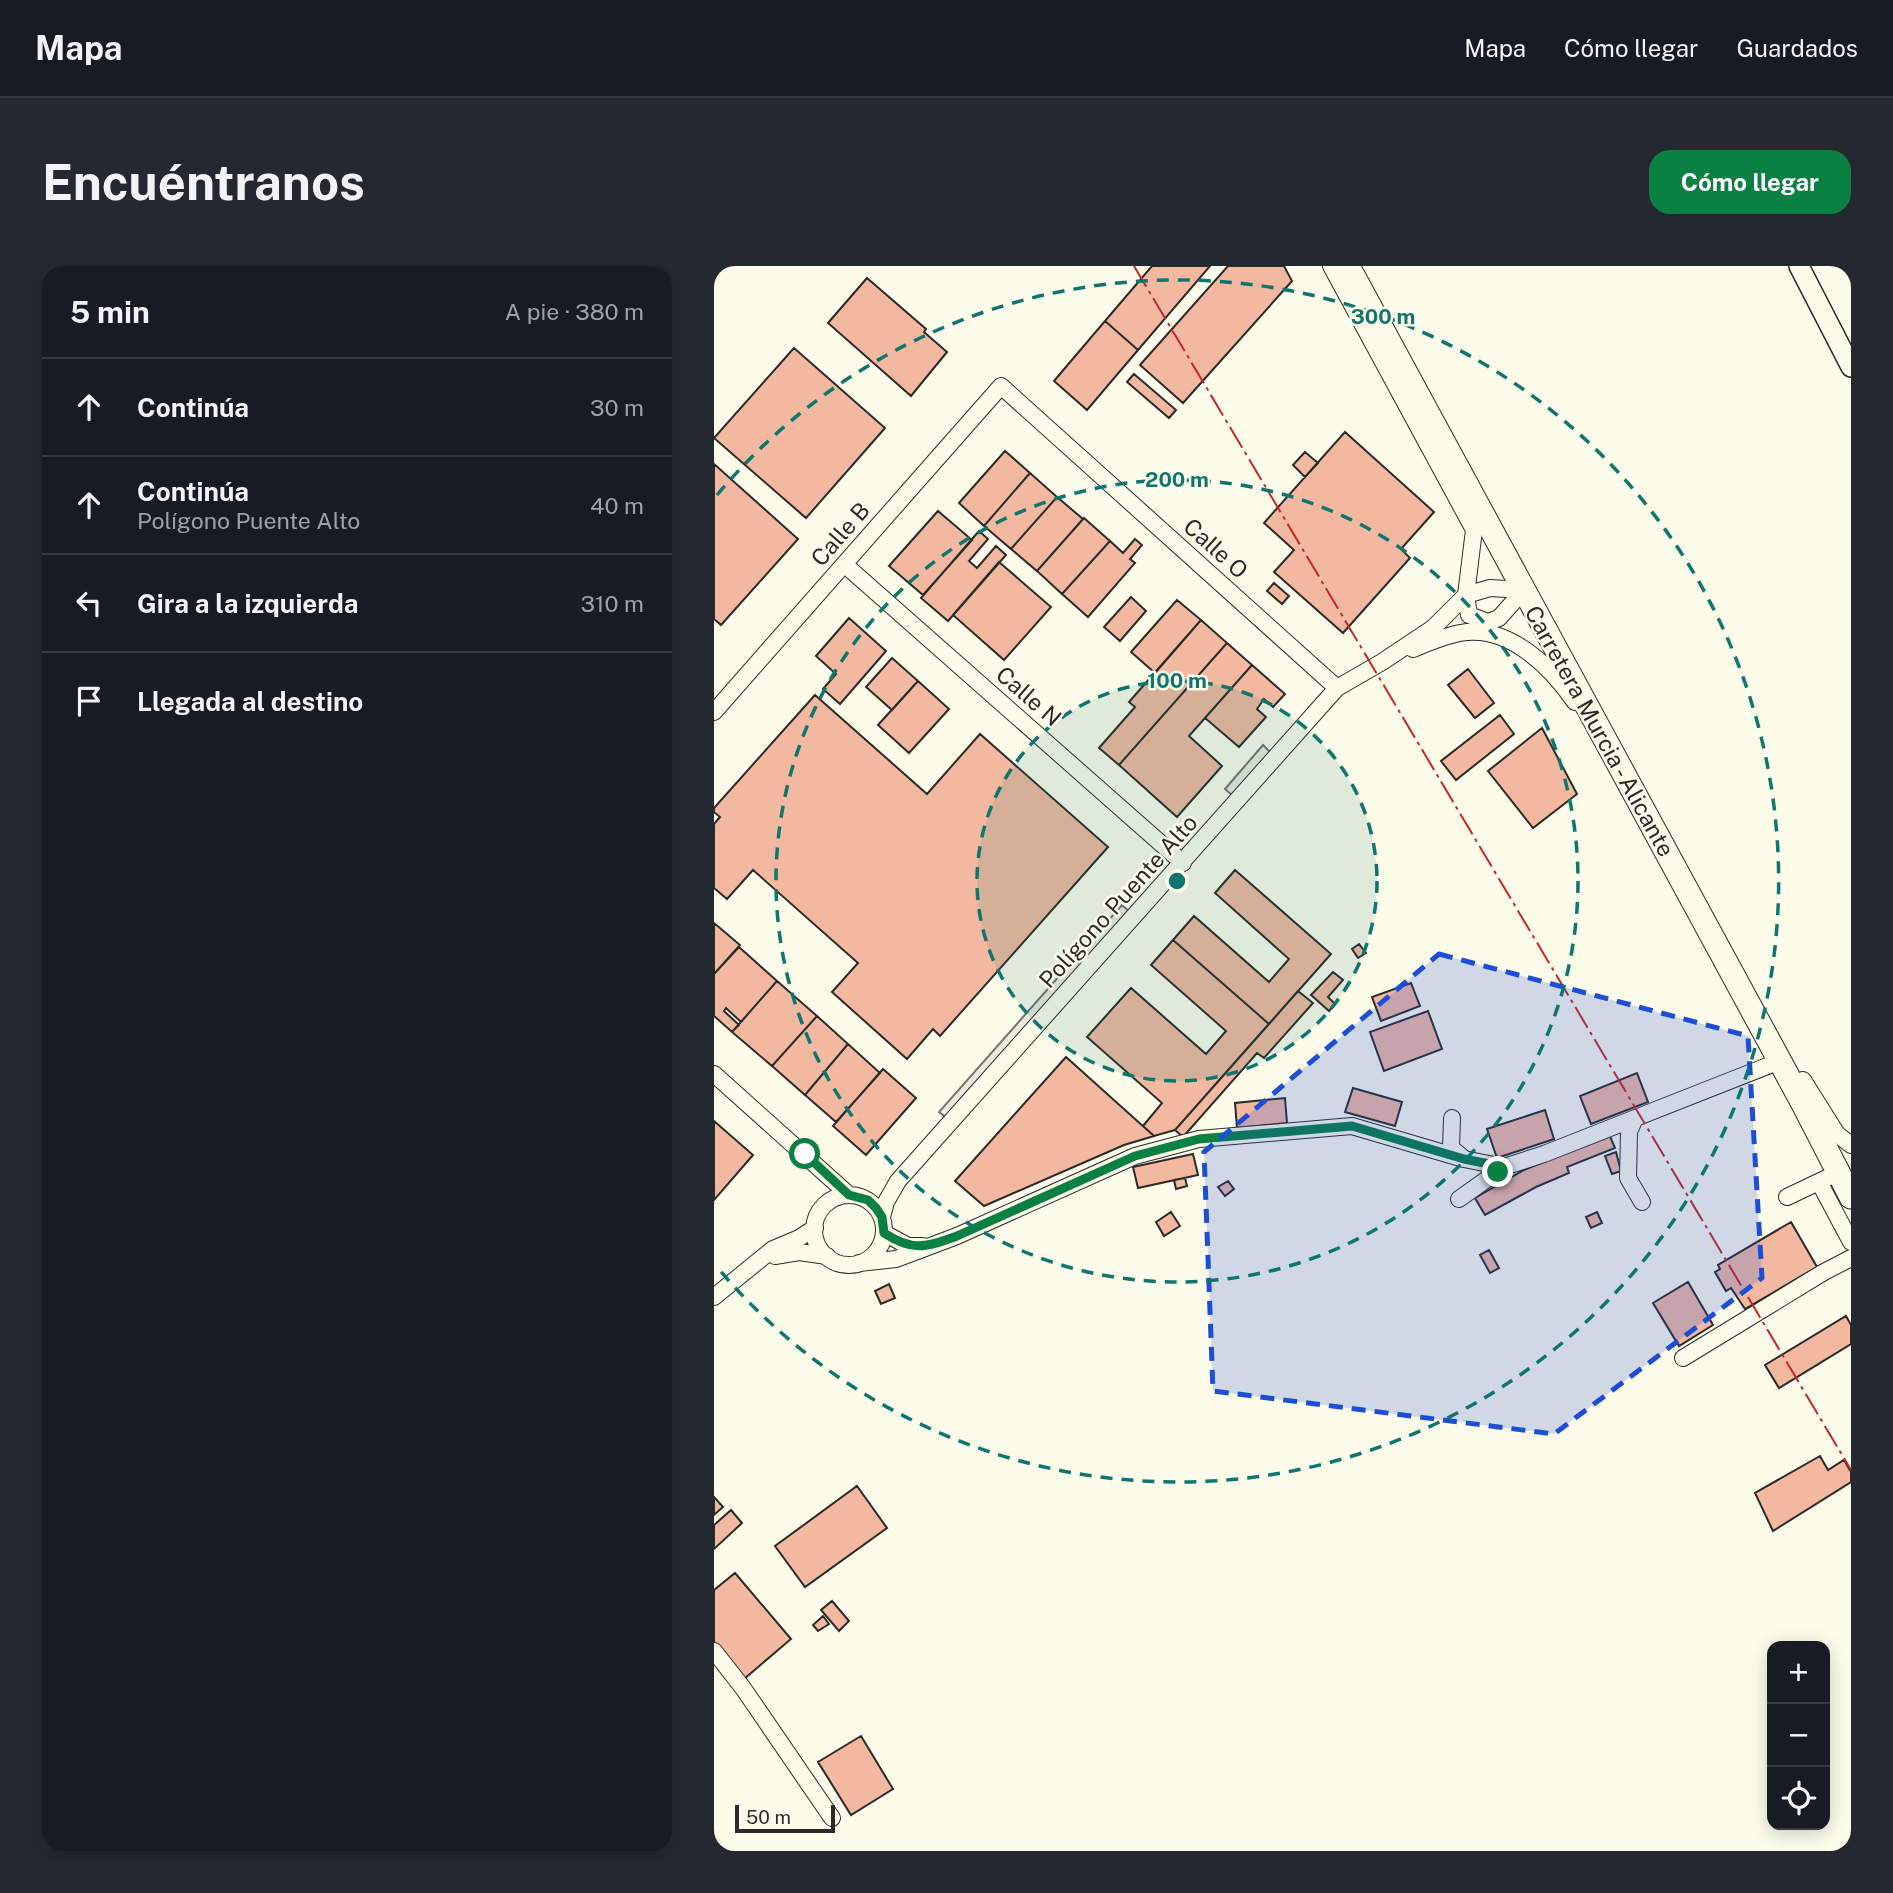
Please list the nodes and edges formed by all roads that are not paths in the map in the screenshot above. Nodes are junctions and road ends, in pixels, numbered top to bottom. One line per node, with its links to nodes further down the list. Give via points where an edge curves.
1 (1331, 266): 8 (street, via 1474,530)
2 (1348, 266): 7 (highway, Carretera Murcia - Alicante)
3 (1799, 266): 4 (main road)
4 (1851, 366)
5 (1001, 386): 6 (street, Calle B); 12 (street, Calle O)
6 (844, 564): 13 (street, Calle B); 15 (street, Calle N)
7 (1524, 590): 8 (street, via 1490,588); 9 (street, via 1499,618); 14 (highway, Carretera Murcia - Alicante)
8 (1466, 594): 9 (street, via 1469,615); 11 (street, via 1433,628)
9 (1488, 622): 10 (street)
10 (1462, 632): 11 (street); 14 (street, via 1499,636 1532,654 1564,687)
11 (1382, 662): 12 (street, Polígono Puente Alto)
12 (1338, 688): 15 (street, Polígono Puente Alto)
13 (714, 712)
14 (1614, 756): 16 (highway, Carretera Murcia - Alicante)
15 (1183, 863): 25 (street, Polígono Puente Alto)
16 (1754, 1012): 17 (highway, Carretera Murcia - Alicante); 21 (street, via 1777,1034 1837,1134)
17 (1780, 1062): 20 (street); 26 (highway, Carretera Murcia - Alicante)
18 (714, 1074): 23 (street)
19 (1452, 1118): 22 (street, via 1451,1148)
20 (1635, 1118): 24 (street); 30 (street, via 1629,1132 1628,1178)
21 (1851, 1145)
22 (1464, 1159): 24 (street); 35 (street, via 1352,1126 1199,1139 1135,1156)
23 (815, 1166): 27 (street); 31 (street)
24 (1504, 1167): 29 (street)
25 (898, 1181): 27 (street, Polígono Puente Alto, via 878,1192); 32 (street, Polígono Puente Alto, via 886,1202)
26 (1841, 1183): 28 (street); 34 (street)
27 (853, 1196): 31 (street, Polígono Puente Alto, via 830,1201); 32 (street, via 876,1208)
28 (1787, 1197)
29 (1458, 1199)
30 (1642, 1202)
31 (822, 1208): 33 (street)
32 (883, 1225): 35 (street, via 908,1246); 39 (street, Polígono Puente Alto, via 876,1252)
33 (815, 1228): 36 (street); 38 (street)
34 (1851, 1242)
35 (929, 1246): 39 (street, via 896,1259)
36 (827, 1256): 38 (street, via 799,1252); 39 (street, via 848,1265)
37 (1851, 1258): 41 (street)
38 (759, 1261): 40 (street)
39 (859, 1263)
40 (714, 1297)
41 (1683, 1358)
42 (714, 1651): 43 (street)
43 (832, 1818)

